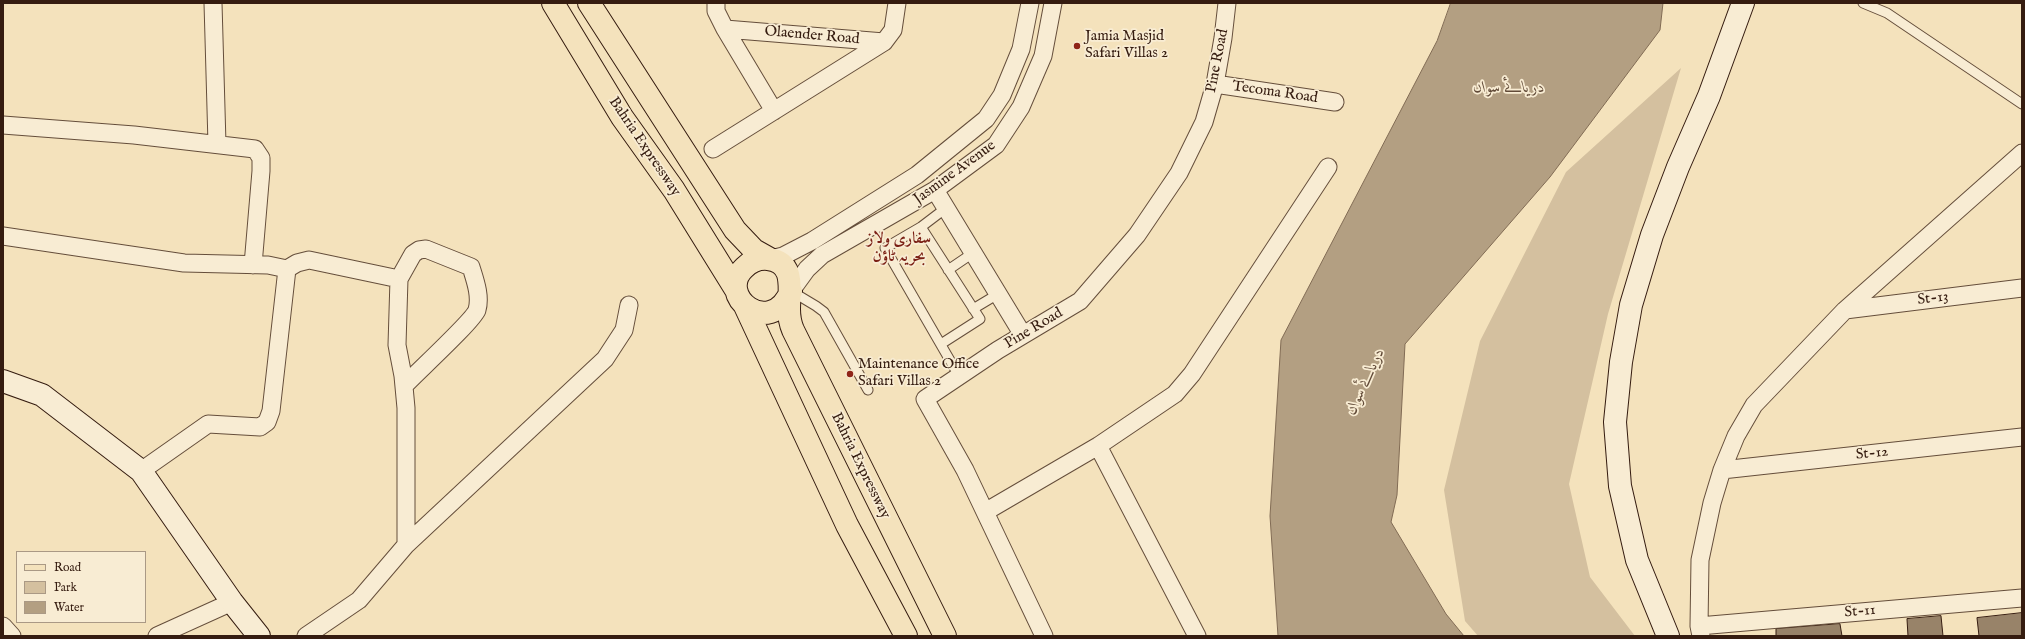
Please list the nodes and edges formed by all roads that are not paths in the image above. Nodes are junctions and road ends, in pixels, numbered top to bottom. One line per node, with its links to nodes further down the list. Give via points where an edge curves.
1 (213, 3): 18 (street)
2 (553, 3): 35 (main road, Bahria Expressway, via 622,117 674,190)
3 (589, 3): 27 (main road, Bahria Expressway, via 735,230 754,250)
4 (716, 3): 11 (street, via 716,11)
5 (896, 3): 12 (street, via 893,30)
6 (1030, 3): 27 (street, Jasmine Avenue, via 1021,49 1002,95 986,119 917,175 806,244 783,256)
7 (1053, 3): 22 (street, Jasmine Avenue, via 1043,56 1022,107 996,145)
8 (1227, 3): 13 (street, Pine Road, via 1224,38)
9 (1743, 3): 63 (main road, via 1709,96 1652,235 1631,305 1621,362 1615,422 1620,486 1637,560)
10 (1863, 3): 15 (lane, via 1887,13)
11 (725, 29): 12 (street, Olaender Road); 16 (street)
12 (884, 42): 16 (street)
13 (1215, 84): 14 (street, Tecoma Road); 39 (street, Pine Road, via 1204,122 1179,173 1137,235 1080,301)
14 (1334, 102)
15 (2022, 104)
16 (774, 111): 19 (street)
17 (3, 125): 18 (street)
18 (217, 144): 28 (street, via 255,149 260,158)
19 (713, 149)
20 (2022, 153): 38 (street)
21 (1328, 167): 46 (street, via 1192,374 1175,394)
22 (935, 190): 23 (street); 33 (street, Jasmine Avenue, via 822,256 807,269)
23 (946, 208): 24 (lane); 26 (street)
24 (921, 226): 30 (lane); 40 (lane, via 885,248)
25 (3, 236): 28 (street, via 184,263)
26 (973, 253): 30 (lane); 34 (street)
27 (770, 259): 33 (main road, via 784,268 791,283); 35 (main road, via 749,262 742,270 737,279)
28 (253, 265): 29 (street)
29 (287, 269): 31 (street, via 309,260); 48 (street, via 271,411 267,422 260,427 208,424)
30 (948, 270): 37 (lane)
31 (399, 279): 43 (street, via 397,345); 43 (street, via 413,254 426,249 471,267 477,287 477,310 468,323)
32 (2022, 288): 38 (street, St-13)
33 (791, 291): 35 (main road, via 783,306 760,313 752,311); 44 (lane, via 824,312); 60 (main road, Bahria Expressway, via 789,314 793,330)
34 (998, 294): 37 (lane); 39 (street)
35 (741, 298): 59 (main road, Bahria Expressway, via 847,525)
36 (629, 305): 50 (street, via 624,330 605,359)
37 (973, 309): 40 (lane, via 980,320)
38 (1845, 310): 47 (street, via 1754,405 1736,436)
39 (1023, 335): 41 (street, Pine Road)
40 (941, 344): 41 (lane)
41 (959, 376): 49 (street, Pine Road, via 925,399 965,470)
42 (3, 381): 48 (main road, via 42,395)
43 (404, 386): 50 (street)
44 (868, 390)
45 (2022, 437): 47 (street, St-12)
46 (1098, 446): 49 (street); 62 (street)
47 (1722, 470): 54 (street, via 1700,560)
48 (141, 471): 52 (main road)
49 (985, 512): 61 (street, Pine Road)
50 (406, 546): 58 (street, via 359,600)
51 (2022, 598): 54 (street, St-11)
52 (232, 602): 56 (street); 57 (main road)
53 (3, 626): 55 (street)
54 (1700, 631)
55 (12, 636)
56 (157, 636)
57 (259, 636)
58 (306, 636)
59 (906, 636)
60 (945, 636)
61 (1044, 636)
62 (1197, 636)
63 (1668, 636)

